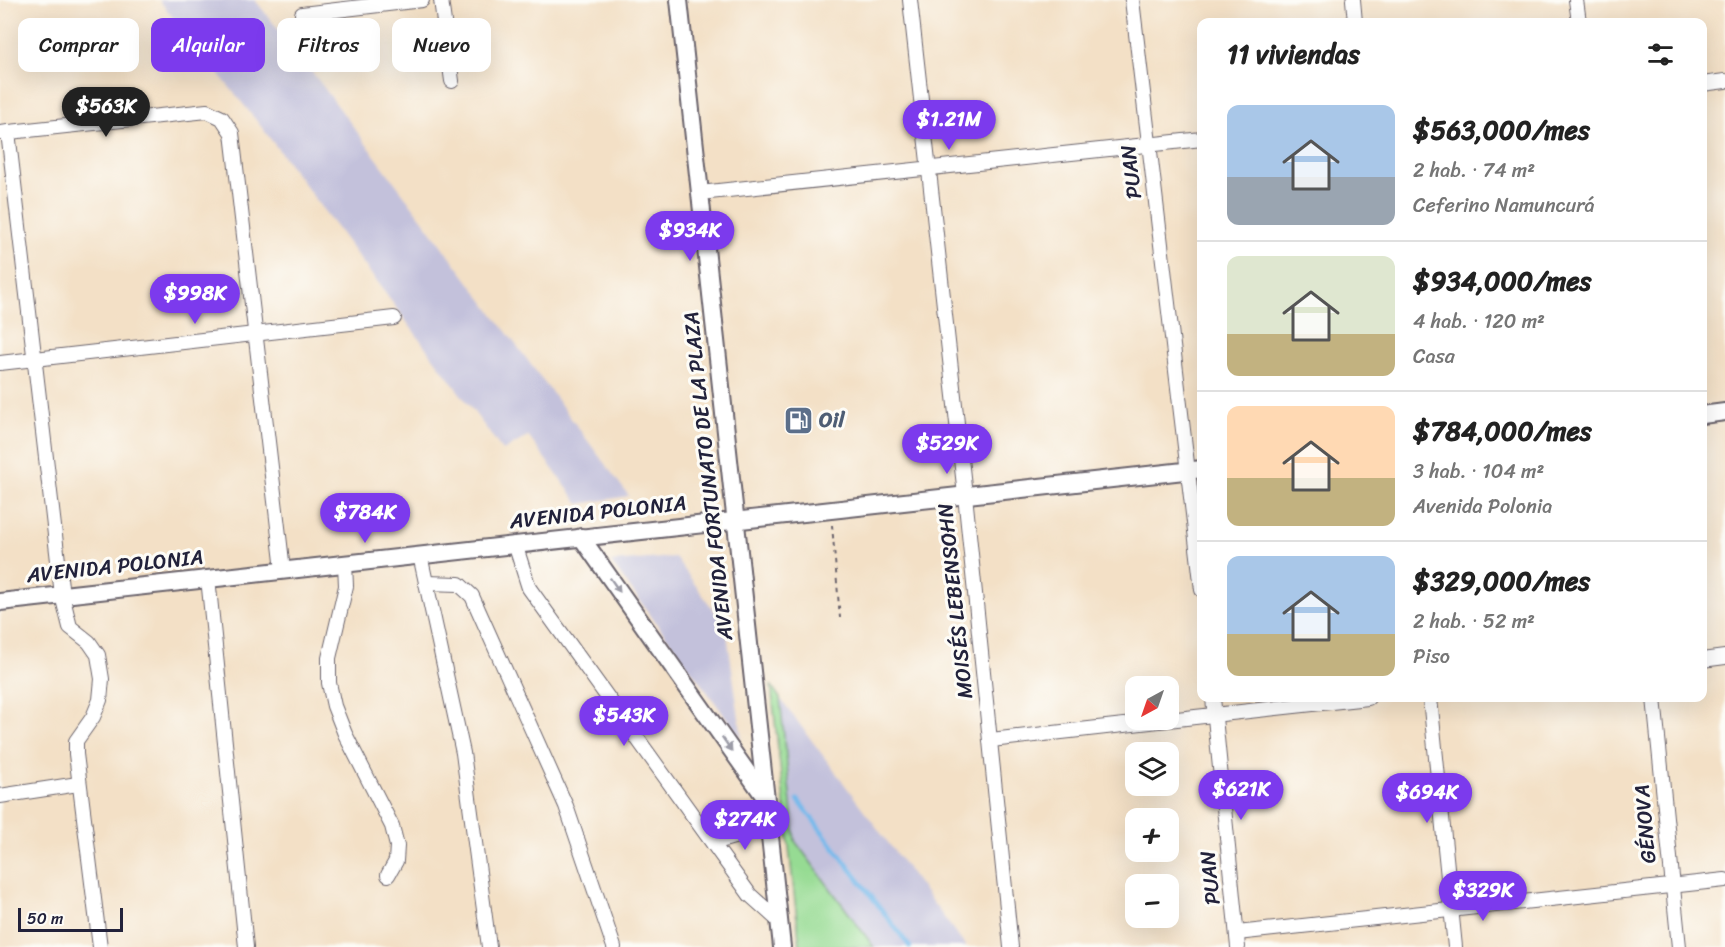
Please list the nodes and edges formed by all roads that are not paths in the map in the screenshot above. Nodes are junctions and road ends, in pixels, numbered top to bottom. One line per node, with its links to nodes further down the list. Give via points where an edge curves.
1 (422, 0): 8 (street)
2 (441, 0): 11 (street)
3 (679, 0): 18 (main road, AVENIDA FORTUNATO DE LA PLAZA)
4 (910, 0): 17 (street, MOISÉS LEBENSOHN)
5 (1132, 0): 16 (street, PUAN)
6 (1353, 0): 9 (street)
7 (1576, 0): 10 (street)
8 (302, 14)
9 (1355, 18)
10 (1578, 18)
11 (452, 81)
12 (1725, 81): 13 (street)
13 (1707, 83)
14 (4, 133): 20 (street, via 207,111 222,118 232,133); 21 (street)
15 (1197, 140): 16 (street)
16 (1149, 145): 17 (street); 25 (street, PUAN)
17 (928, 169): 18 (street); 26 (street, MOISÉS LEBENSOHN)
18 (700, 193): 28 (main road, AVENIDA FORTUNATO DE LA PLAZA)
19 (394, 318): 20 (street)
20 (255, 334): 21 (street); 33 (street)
21 (34, 359): 22 (street); 36 (street)
22 (0, 363)
23 (1725, 412): 24 (main road)
24 (1707, 414)
25 (1195, 470): 26 (main road, AVENIDA POLONIA); 27 (street, PUAN)
26 (965, 495): 28 (main road, AVENIDA POLONIA); 47 (street, MOISÉS LEBENSOHN)
27 (1197, 504)
28 (735, 520): 29 (main road, AVENIDA POLONIA); 50 (main road, AVENIDA FORTUNATO DE LA PLAZA)
29 (582, 537): 30 (main road, AVENIDA POLONIA); 50 (main road, one-way to 50)
30 (515, 544): 31 (main road, AVENIDA POLONIA); 52 (street, via 529,588)
31 (420, 555): 32 (main road, AVENIDA POLONIA); 35 (street)
32 (345, 563): 33 (main road, AVENIDA POLONIA); 53 (street, via 346,586 329,658 329,683 345,734 392,826 396,861)
33 (283, 570): 34 (main road, AVENIDA POLONIA)
34 (208, 578): 36 (main road, AVENIDA POLONIA); 60 (street)
35 (426, 583): 61 (street, via 463,753); 62 (street, via 459,584 472,596 566,806)
36 (62, 595): 37 (main road, AVENIDA POLONIA); 48 (street, via 70,627 98,655 102,679 93,717 76,741)
37 (0, 602)
38 (1725, 657): 39 (street)
39 (1707, 659)
40 (1213, 702): 44 (street, PUAN)
41 (1332, 702): 44 (street)
42 (1430, 702): 56 (street)
43 (1654, 702): 55 (street, GÉNOVA)
44 (1215, 715): 45 (street); 58 (street, PUAN)
45 (1179, 719)
46 (1125, 725): 47 (street)
47 (991, 740): 64 (street, MOISÉS LEBENSOHN)
48 (78, 784): 49 (street); 59 (street)
49 (0, 796)
50 (765, 799): 51 (main road, AVENIDA FORTUNATO DE LA PLAZA)
51 (768, 827): 52 (street); 57 (main road, AVENIDA FORTUNATO DE LA PLAZA)
52 (712, 843): 57 (street, via 750,895)
53 (388, 875)
54 (1725, 880): 55 (street)
55 (1671, 885): 56 (street); 66 (street, GÉNOVA)
56 (1451, 909): 58 (street); 65 (street)
57 (779, 921): 63 (main road, AVENIDA FORTUNATO DE LA PLAZA)
58 (1237, 940)
59 (100, 947)
60 (246, 947)
61 (489, 947)
62 (614, 947)
63 (782, 947)
64 (1011, 947)
65 (1455, 947)
66 (1679, 947)

